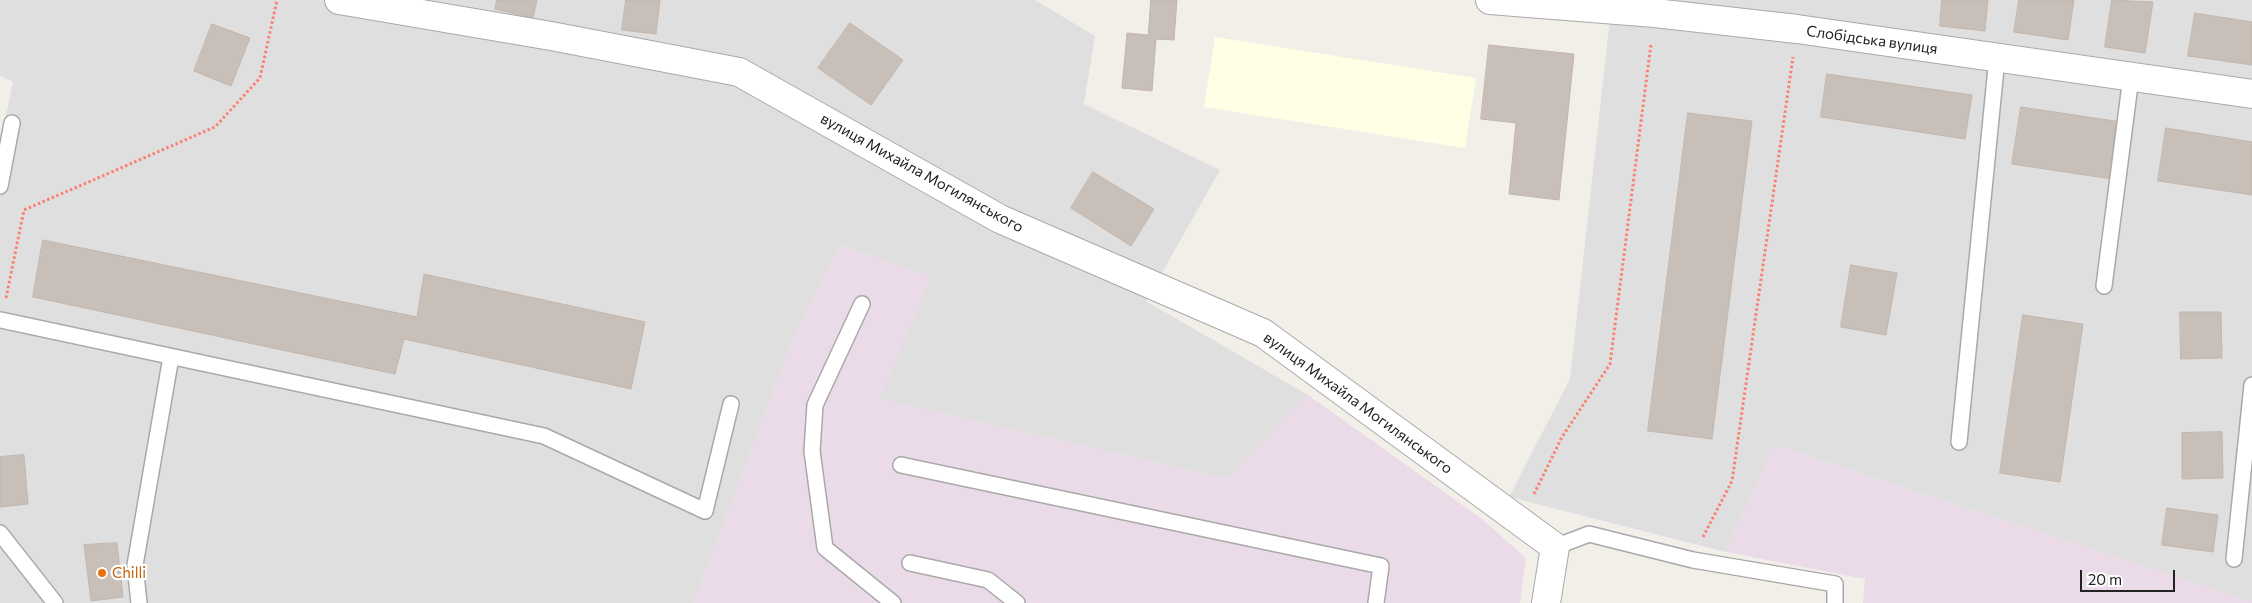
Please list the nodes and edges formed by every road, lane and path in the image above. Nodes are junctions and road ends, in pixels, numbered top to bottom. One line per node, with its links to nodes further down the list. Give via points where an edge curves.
1 (277, 0): 13 (path, via 260,78 215,127 24,210)
2 (339, 0): 19 (street, вулиця Михайла Могилянського, via 739,72 1000,219 1263,333)
3 (1490, 0): 4 (street, Слобідська вулиця)
4 (1654, 13): 5 (street, Слобідська вулиця); 19 (path, via 1610,364 1562,437)
5 (1797, 29): 6 (street, Слобідська вулиця); 20 (path, via 1732,481)
6 (1997, 58): 7 (street, Слобідська вулиця); 17 (lane)
7 (2131, 77): 8 (street, Слобідська вулиця); 11 (lane)
8 (2252, 94)
9 (12, 124): 10 (lane)
10 (0, 186)
11 (2104, 286)
12 (862, 304): 27 (lane, via 816,405 812,451 825,548)
13 (1, 320): 14 (lane)
14 (171, 357): 16 (lane, via 544,436 705,511); 26 (lane, via 135,565)
15 (2252, 385): 23 (lane)
16 (731, 404)
17 (1959, 442)
18 (901, 466): 29 (lane, via 1381,566)
19 (1521, 522): 22 (street, вулиця Михайла Могилянського)
20 (1710, 522)
21 (0, 533): 25 (lane)
22 (1555, 547): 30 (street); 31 (lane, via 1589,534 1693,560 1835,584)
23 (2234, 559)
24 (910, 563): 28 (lane, via 988,580)
25 (55, 603)
26 (139, 603)
27 (893, 603)
28 (1017, 603)
29 (1376, 603)
30 (1546, 603)
31 (1835, 603)

